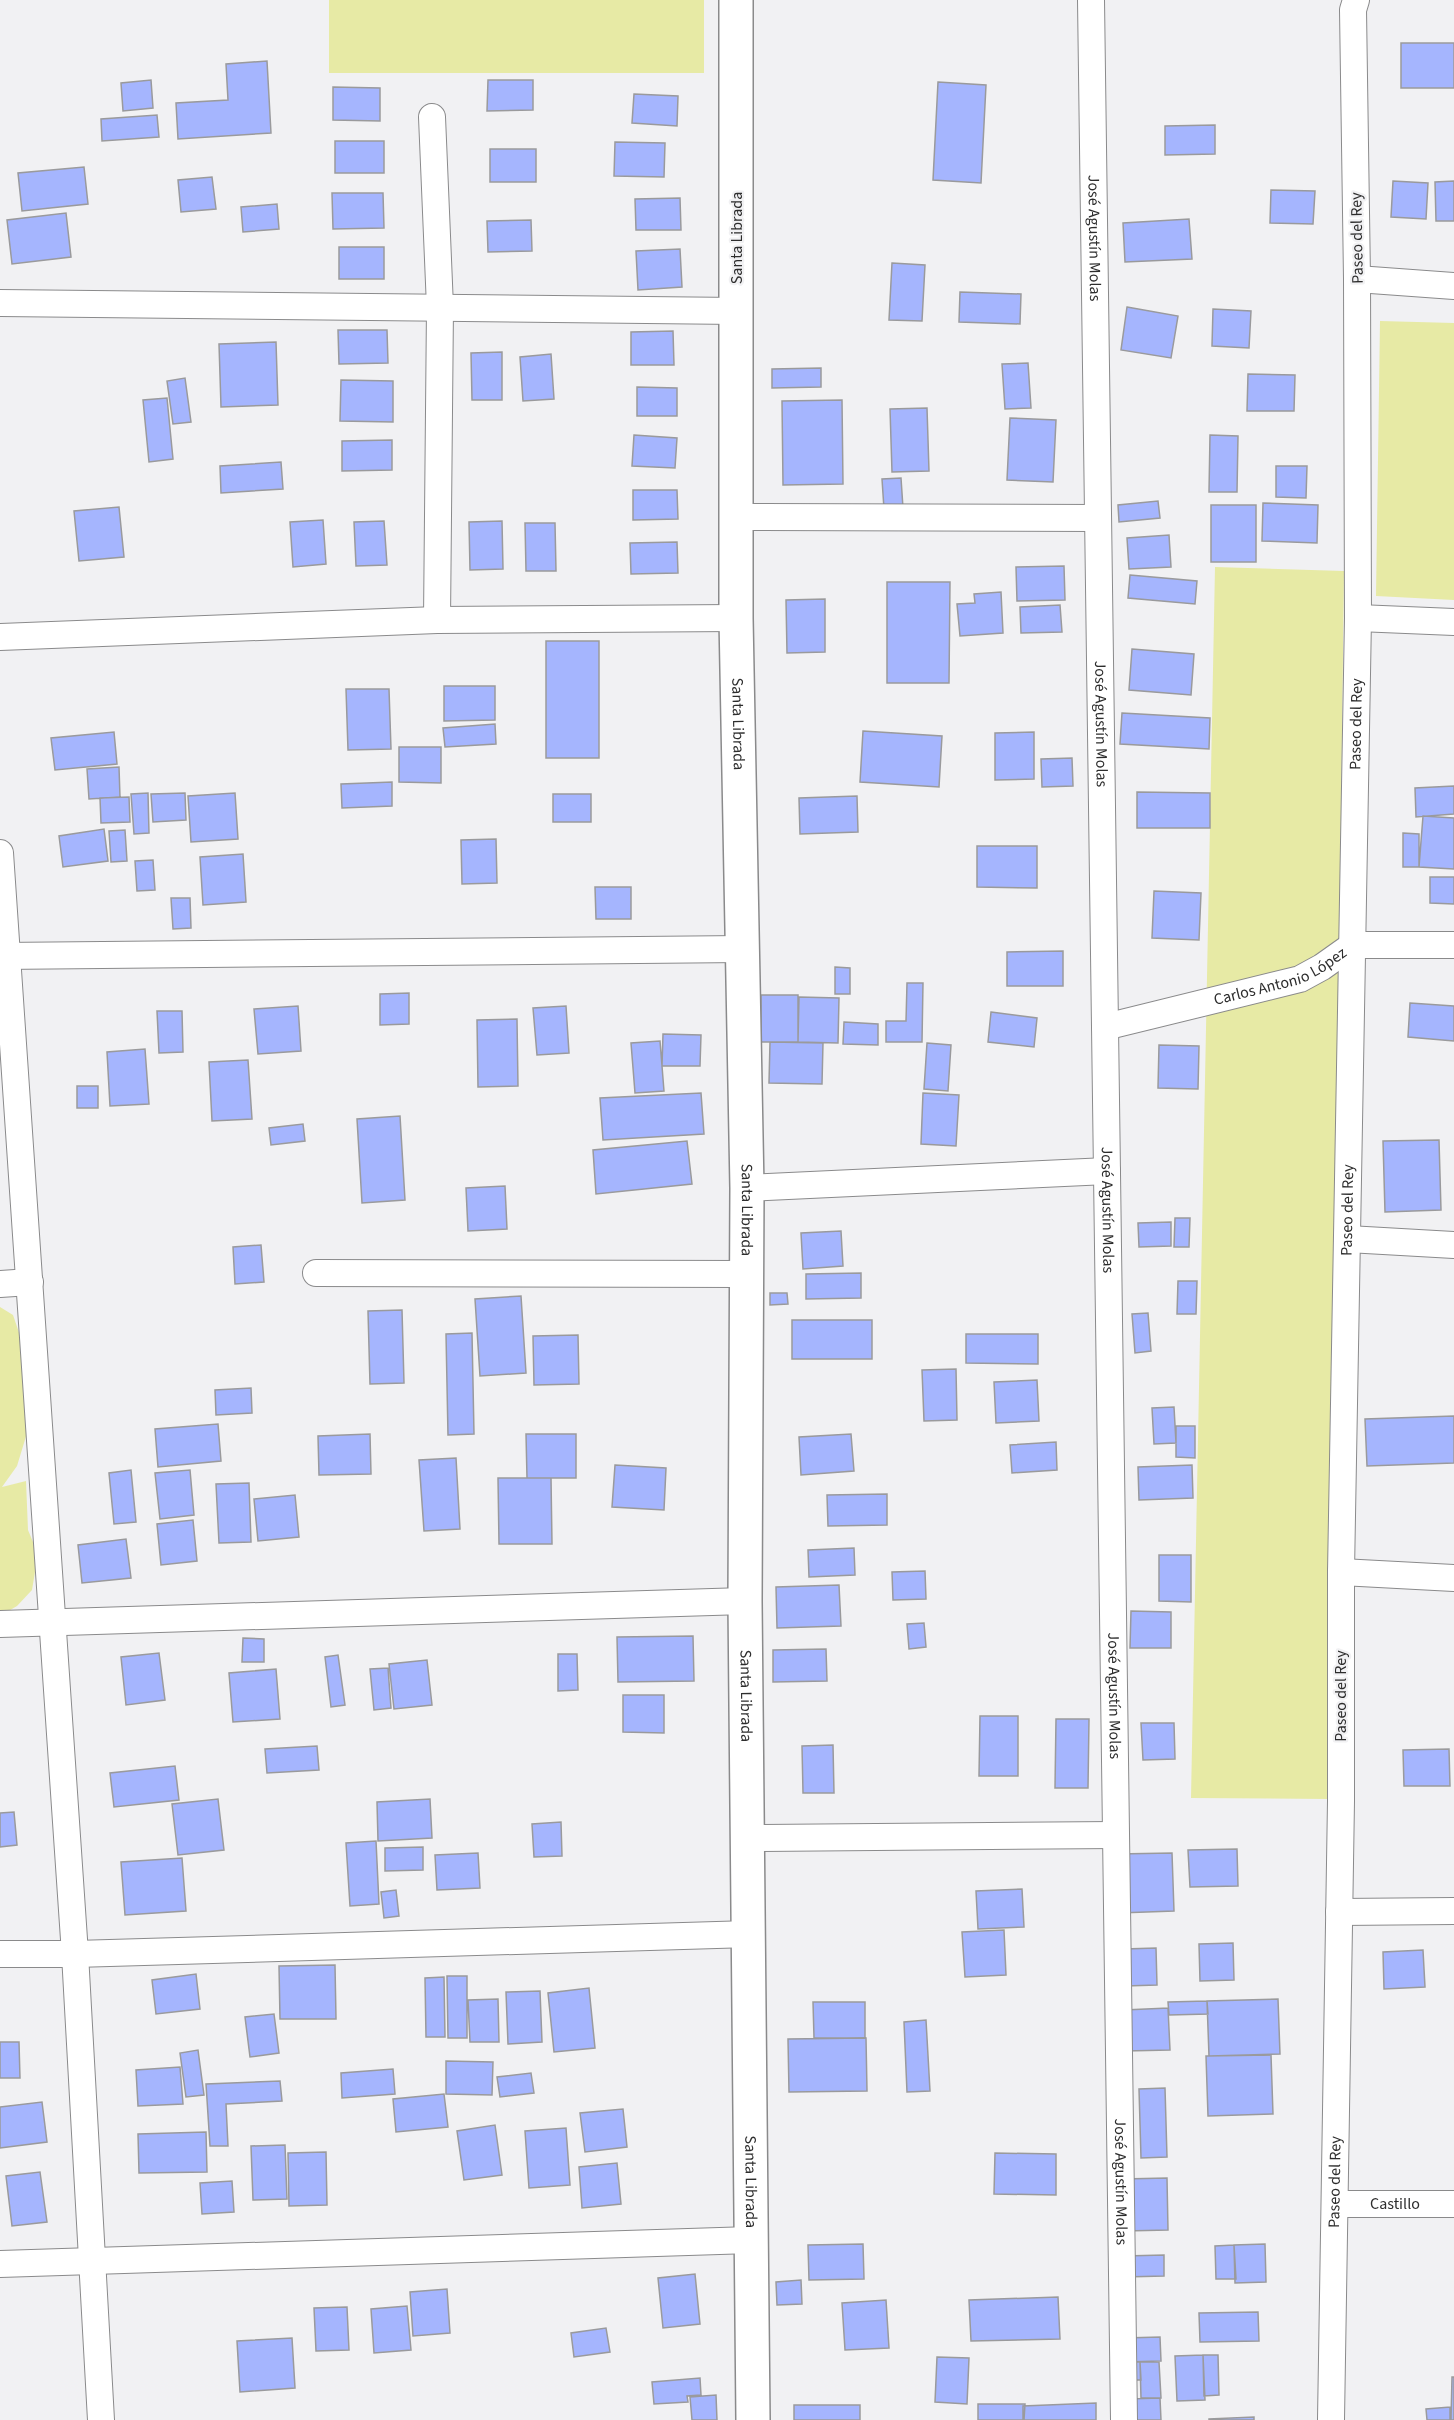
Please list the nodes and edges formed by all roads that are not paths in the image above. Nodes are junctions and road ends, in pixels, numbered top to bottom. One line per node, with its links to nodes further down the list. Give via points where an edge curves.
1 (736, 0): 9 (street, Santa Librada)
2 (1091, 0): 11 (street, José Agustín Molas)
3 (1356, 0): 5 (street, Paseo del Rey, via 1353,10)
4 (432, 117): 8 (street)
5 (1357, 279): 6 (street); 13 (street, Paseo del Rey)
6 (1454, 286)
7 (0, 303): 8 (street)
8 (440, 307): 9 (street); 14 (street)
9 (738, 311): 10 (street, Santa Librada)
10 (738, 517): 11 (street); 12 (street, Santa Librada)
11 (1098, 518): 22 (street, José Agustín Molas)
12 (736, 618): 14 (street); 20 (street, Santa Librada)
13 (1358, 618): 15 (street); 18 (street, Paseo del Rey)
14 (437, 620): 16 (street)
15 (1454, 622)
16 (0, 637)
17 (0, 853): 21 (street)
18 (1353, 945): 19 (street, Carlos Antonio López); 22 (street, Carlos Antonio López, via 1300,979); 25 (street, Paseo del Rey)
19 (1454, 945)
20 (743, 949): 21 (street); 24 (street, Santa Librada)
21 (4, 956): 29 (street)
22 (1105, 1027): 23 (street, José Agustín Molas)
23 (1107, 1171): 24 (street); 36 (street, José Agustín Molas)
24 (747, 1188): 28 (street, Santa Librada)
25 (1348, 1239): 26 (street); 31 (street, Paseo del Rey)
26 (1454, 1245)
27 (316, 1273): 28 (street)
28 (745, 1274): 33 (street, Santa Librada)
29 (30, 1282): 30 (street); 34 (street)
30 (0, 1284)
31 (1341, 1572): 32 (street); 39 (street, Paseo del Rey)
32 (1454, 1578)
33 (745, 1601): 34 (street); 37 (street, Santa Librada)
34 (51, 1622): 35 (street); 42 (street)
35 (0, 1624)
36 (1115, 1835): 37 (street); 50 (street, José Agustín Molas)
37 (749, 1838): 40 (street, Santa Librada)
38 (1454, 1911): 39 (street)
39 (1339, 1912): 43 (street, Paseo del Rey)
40 (750, 1934): 42 (street); 45 (street, Santa Librada)
41 (0, 1954): 42 (street)
42 (75, 1954): 46 (street)
43 (1335, 2204): 44 (street, Castillo); 51 (street, Paseo del Rey)
44 (1454, 2204)
45 (751, 2240): 46 (street); 49 (street, Santa Librada)
46 (91, 2261): 47 (street); 48 (street)
47 (0, 2264)
48 (101, 2420)
49 (753, 2420)
50 (1124, 2420)
51 (1331, 2420)

